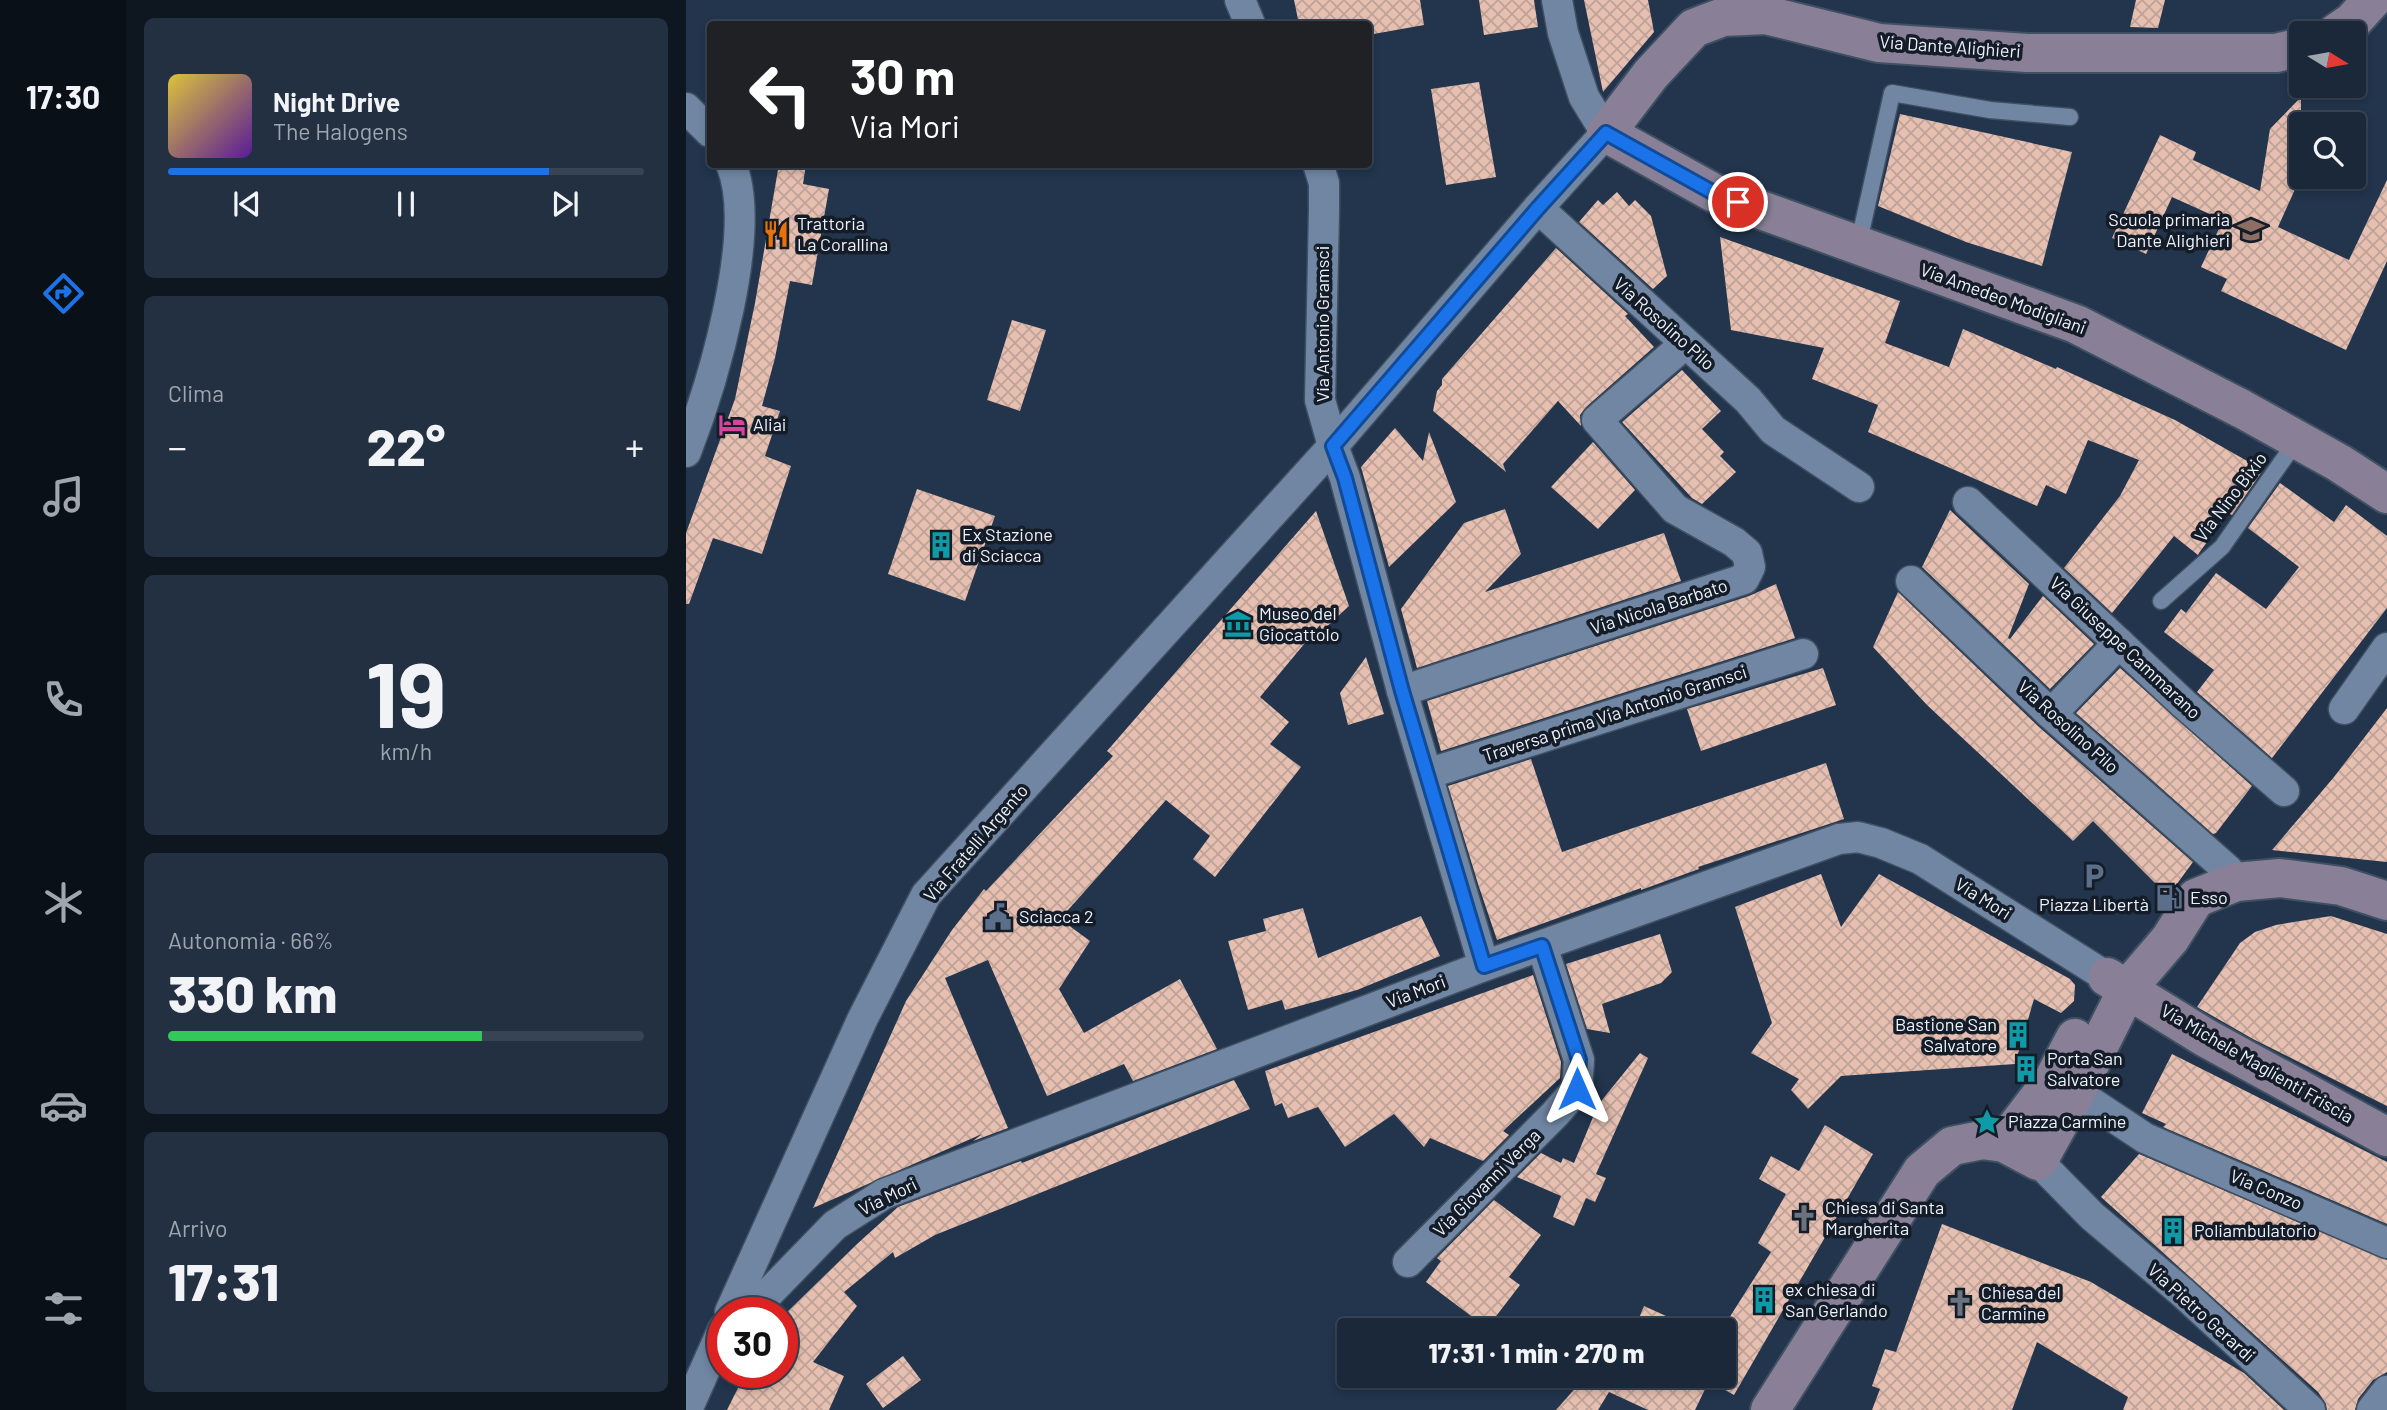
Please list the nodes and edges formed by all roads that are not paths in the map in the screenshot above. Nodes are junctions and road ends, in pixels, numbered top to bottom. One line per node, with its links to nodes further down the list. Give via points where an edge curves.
1 (1240, 0): 5 (street)
2 (1557, 0): 12 (street, via 1584,97)
3 (2372, 0): 6 (street)
4 (2387, 16): 7 (street)
5 (1249, 21)
6 (2352, 21)
7 (2366, 24)
8 (2289, 50): 12 (street, Via Dante Alighieri, via 2027,53 1879,43 1766,15 1723,17 1694,28)
9 (686, 108): 11 (street)
10 (2070, 117): 16 (lane, via 1990,110 1892,93)
11 (707, 129)
12 (1606, 133): 15 (street, Via Dante Alighieri); 16 (street, Via Amedeo Modigliani, via 1714,193)
13 (732, 168): 20 (street, via 740,203 738,253 722,340)
14 (1319, 168): 19 (street, Via Antonio Gramsci, via 1324,183 1320,400)
15 (1538, 208): 17 (street, Via Rosolino Pilo); 19 (street, Via Dante Alighieri)
16 (1858, 246): 18 (street, Via Amedeo Modigliani, via 2076,324)
17 (1685, 344): 21 (street, Via Rosolino Pilo, via 1748,400 1773,430); 29 (street, Via Nicola Barbato, via 1597,420 1675,509 1742,547 1750,559 1744,579)
18 (2297, 440): 22 (street, Via Amedeo Modigliani); 25 (lane, Via Nino Bixio, via 2222,547)
19 (1333, 446): 29 (street, Via Antonio Gramsci); 45 (street, Via Fratelli Argento, via 926,895 862,1020)
20 (686, 452)
21 (1859, 487)
22 (2387, 494)
23 (1968, 502): 26 (street, Via Giuseppe Cammarano)
24 (1911, 582): 31 (street, Via Rosolino Pilo)
25 (2161, 601)
26 (2119, 643): 31 (street); 33 (street, Via Giuseppe Cammarano)
27 (2387, 648): 30 (street)
28 (1803, 654): 32 (street, Traversa prima Via Antonio Gramsci)
29 (1402, 691): 32 (street, Via Antonio Gramsci)
30 (2344, 709)
31 (2051, 714): 34 (street, Via Rosolino Pilo)
32 (1427, 775): 37 (street, Via Antonio Gramsci)
33 (2284, 791)
34 (2232, 876): 35 (street, via 2341,886); 38 (street, via 2196,898 2169,939)
35 (2387, 901)
36 (1542, 946): 37 (street, Via Mori); 38 (street, Via Mori, via 1839,839 1858,837 1920,859); 44 (street, Via Giovanni Verga, via 1579,1060 1577,1089)
37 (1484, 966): 46 (street, Via Mori, via 884,1194 835,1225)
38 (2118, 982): 39 (street); 40 (street, Via Michele Maglienti Friscia, via 2206,1038)
39 (2065, 1085): 41 (street); 42 (street); 43 (street, Via Conzo, via 2145,1138)
40 (2387, 1137)
41 (2004, 1143): 42 (street); 50 (street, via 1982,1140 1952,1146 1922,1171)
42 (2038, 1161): 51 (street, Via Pietro Gerardi, via 2092,1216)
43 (2387, 1242)
44 (1408, 1262)
45 (745, 1297)
46 (766, 1297)
47 (707, 1372): 49 (street, Via Fratelli Argento)
48 (2387, 1391): 52 (street)
49 (687, 1410)
50 (1770, 1410)
51 (2310, 1410)
52 (2372, 1410)

